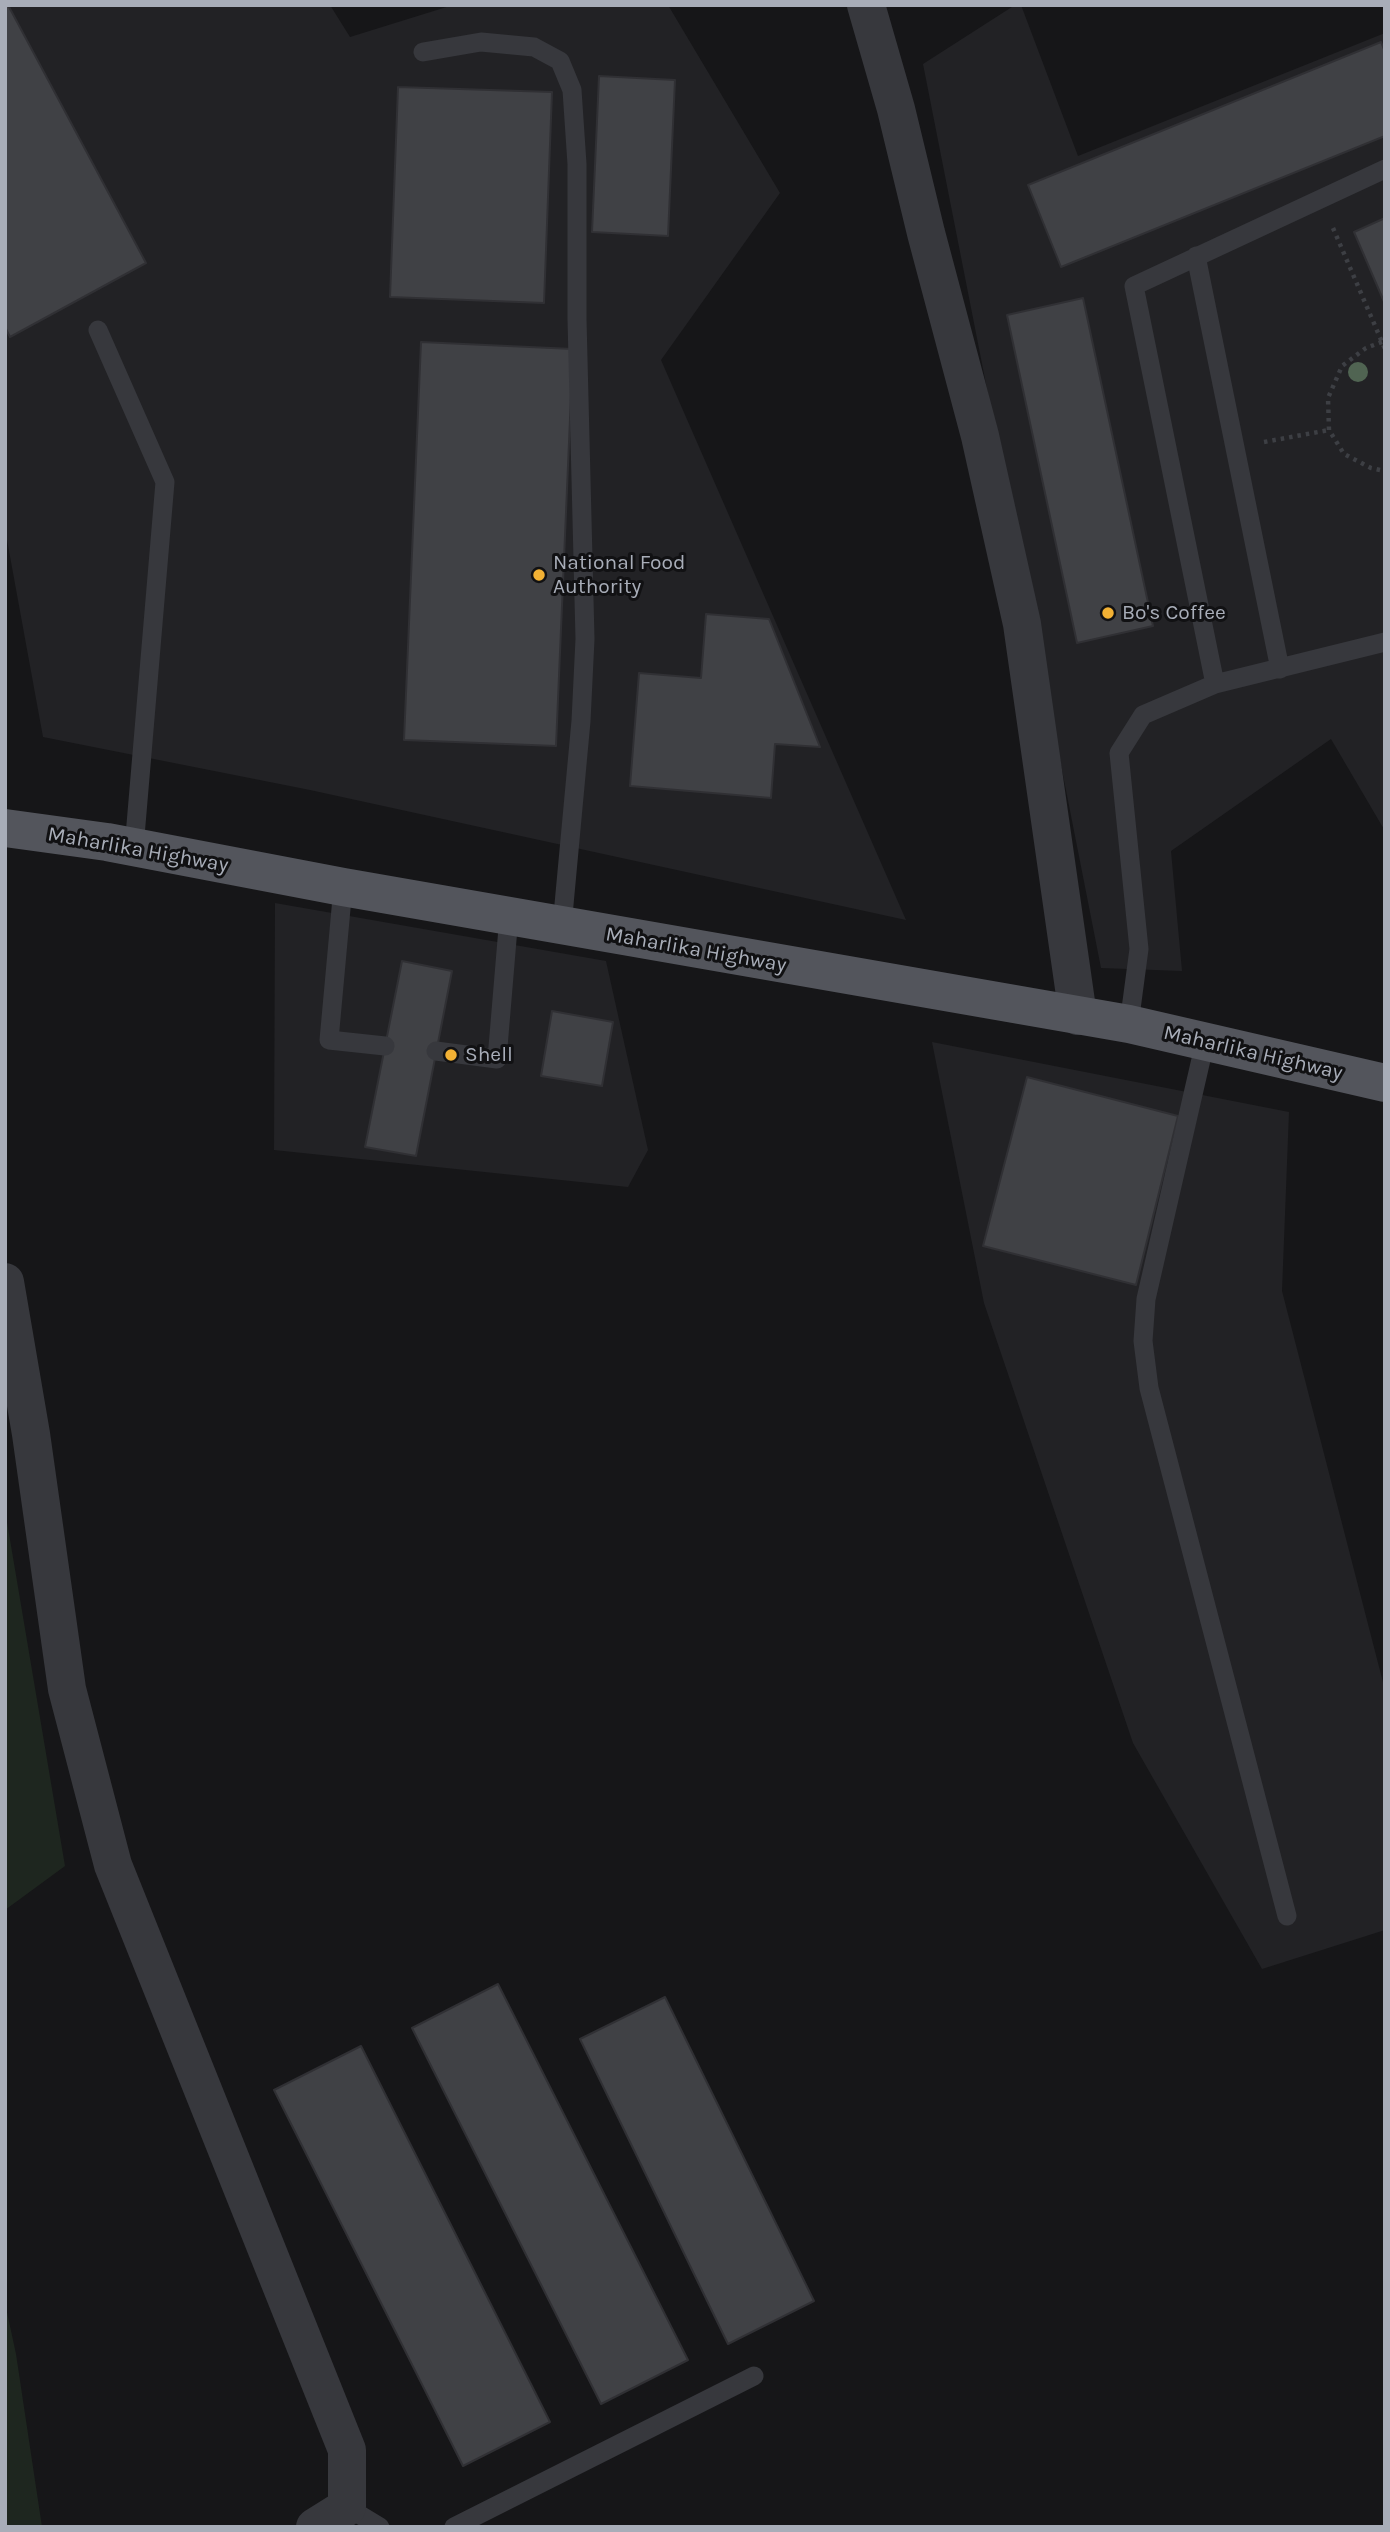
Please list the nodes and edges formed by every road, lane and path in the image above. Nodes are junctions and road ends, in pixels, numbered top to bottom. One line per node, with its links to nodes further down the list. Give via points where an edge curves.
1 (866, 5): 20 (street, via 980,436 1022,624)
2 (424, 52): 19 (lane, via 481,42 534,47 560,61 572,90 585,639)
3 (1385, 169): 4 (lane)
4 (1321, 199): 5 (lane); 7 (path)
5 (1196, 256): 10 (lane); 14 (lane, via 1134,286)
6 (99, 330): 16 (lane, via 165,482)
7 (1382, 342): 8 (path); 9 (path, via 1342,366 1328,398)
8 (1385, 349)
9 (1329, 430): 10 (path); 11 (path, via 1344,454)
10 (1236, 447): 13 (lane)
11 (1385, 471)
12 (1385, 642): 13 (lane)
13 (1280, 669): 14 (lane)
14 (1215, 684): 21 (lane, via 1143,715 1119,753 1139,949)
15 (5, 828): 16 (main road, Maharlika Highway)
16 (134, 849): 17 (main road, Maharlika Highway)
17 (343, 887): 18 (main road, Maharlika Highway); 23 (lane, via 329,1040)
18 (509, 916): 19 (main road, Maharlika Highway); 24 (lane, via 497,1059)
19 (562, 926): 20 (main road, Maharlika Highway)
20 (1078, 1016): 21 (main road, Maharlika Highway)
21 (1129, 1024): 22 (main road, Maharlika Highway)
22 (1205, 1042): 25 (main road, Maharlika Highway); 27 (lane, via 1146,1299 1143,1341 1149,1388)
23 (385, 1046)
24 (436, 1051)
25 (1385, 1083)
26 (5, 1282): 29 (street, via 67,1689 113,1865 347,2450)
27 (1287, 1916)
28 (754, 2376): 31 (lane)
29 (331, 2517): 30 (lane)
30 (380, 2527)
31 (454, 2527)

